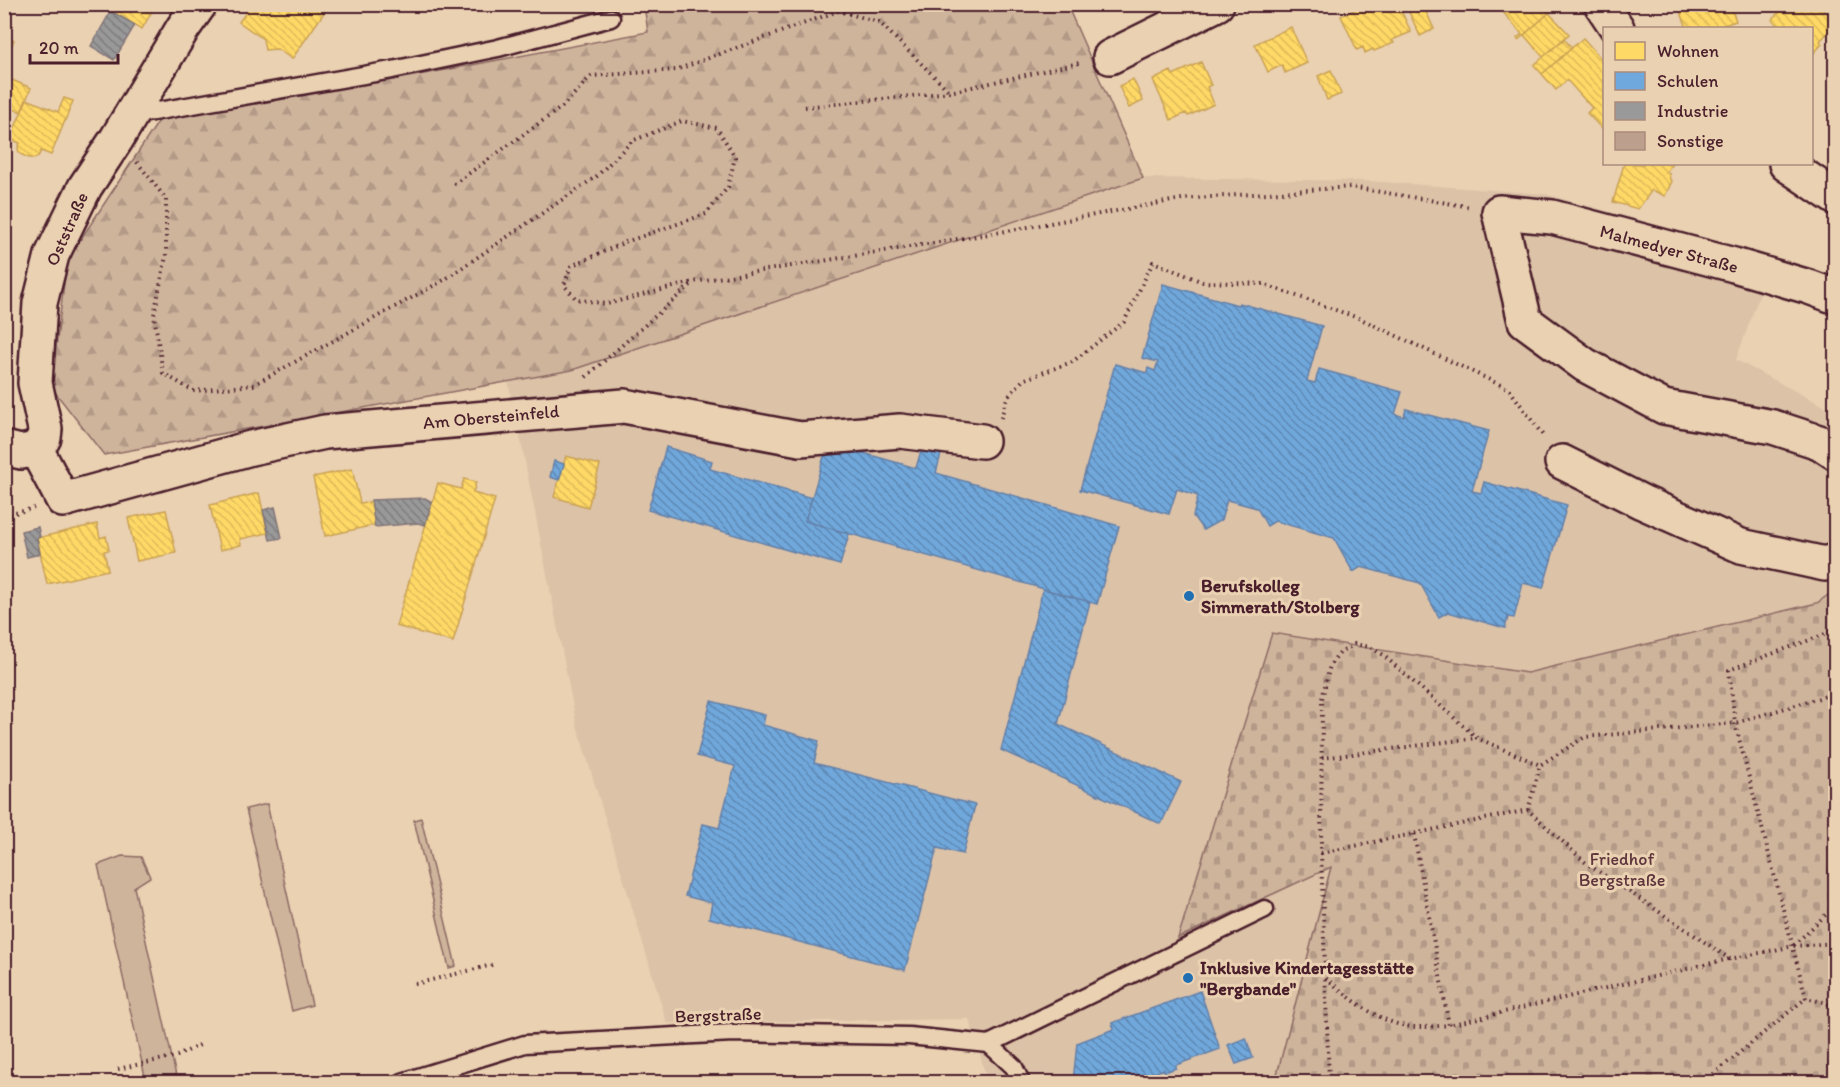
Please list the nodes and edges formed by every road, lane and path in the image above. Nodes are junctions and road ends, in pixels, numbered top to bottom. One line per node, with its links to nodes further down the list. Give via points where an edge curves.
1 (200, 4): 9 (street, Oststraße)
2 (1217, 4): 6 (street)
3 (1601, 4): 5 (street)
4 (611, 18): 9 (lane, via 498,48 392,70 153,112)
5 (1616, 27)
6 (1110, 57): 7 (path)
7 (950, 92): 8 (path); 11 (path, via 879,22 838,11 676,70 591,76 562,107)
8 (805, 107)
9 (123, 127): 14 (path, via 141,166 166,199 166,256 154,315 163,373 193,391 253,385 444,280 597,176 632,141 682,121 717,128 735,157 728,187 706,214 571,266 564,285 576,299 607,304); 18 (street, Oststraße, via 85,187 52,255 40,303 35,383 44,438)
10 (1787, 165): 12 (street)
11 (454, 184)
12 (1836, 198)
13 (1499, 212): 14 (path, via 1351,187 1182,199); 15 (street, Malmedyer Straße, via 1552,217 1734,265); 19 (street, via 1525,321 1585,364 1664,407 1773,427 1819,442)
14 (693, 282): 16 (path)
15 (1836, 297)
16 (547, 412): 17 (street, Am Obersteinfeld, via 624,406 800,438 900,431); 18 (street, Am Obersteinfeld, via 325,432 251,448 63,500)
17 (982, 441): 20 (path, via 998,426 1006,398 1023,380 1072,362 1124,322 1153,262 1203,282 1263,284 1318,302 1509,389)
18 (20, 448)
19 (1836, 453)
20 (1562, 462): 21 (street, via 1741,546 1825,564)
21 (1836, 560)
22 (1836, 630): 24 (path, via 1729,669)
23 (1836, 693): 24 (path)
24 (1735, 723): 27 (path, via 1585,737); 34 (path)
25 (1477, 738): 26 (path); 26 (path, via 1382,654 1355,644 1340,652 1330,665 1322,699); 27 (path)
26 (1322, 758): 30 (path)
27 (1540, 765): 28 (path)
28 (1528, 810): 29 (path); 35 (path, via 1586,863)
29 (1414, 834): 30 (path); 41 (path)
30 (1321, 853): 37 (path)
31 (1836, 905): 34 (path)
32 (1266, 909): 43 (lane)
33 (1836, 942): 34 (path)
34 (1794, 946): 35 (path); 39 (path)
35 (1730, 958): 41 (path)
36 (492, 965): 38 (path)
37 (1325, 977): 41 (path, via 1355,1002 1390,1021 1418,1028); 47 (path)
38 (415, 984)
39 (1806, 998): 40 (path, via 1827,1003); 48 (path)
40 (1836, 1010)
41 (1449, 1025)
42 (202, 1044): 44 (path, via 177,1056)
43 (989, 1044): 45 (lane, Bergstraße, via 909,1036 733,1033 525,1044); 46 (lane, via 1014,1067)
44 (118, 1069)
45 (402, 1083)
46 (1022, 1083)
47 (1329, 1083)
48 (1704, 1083)

